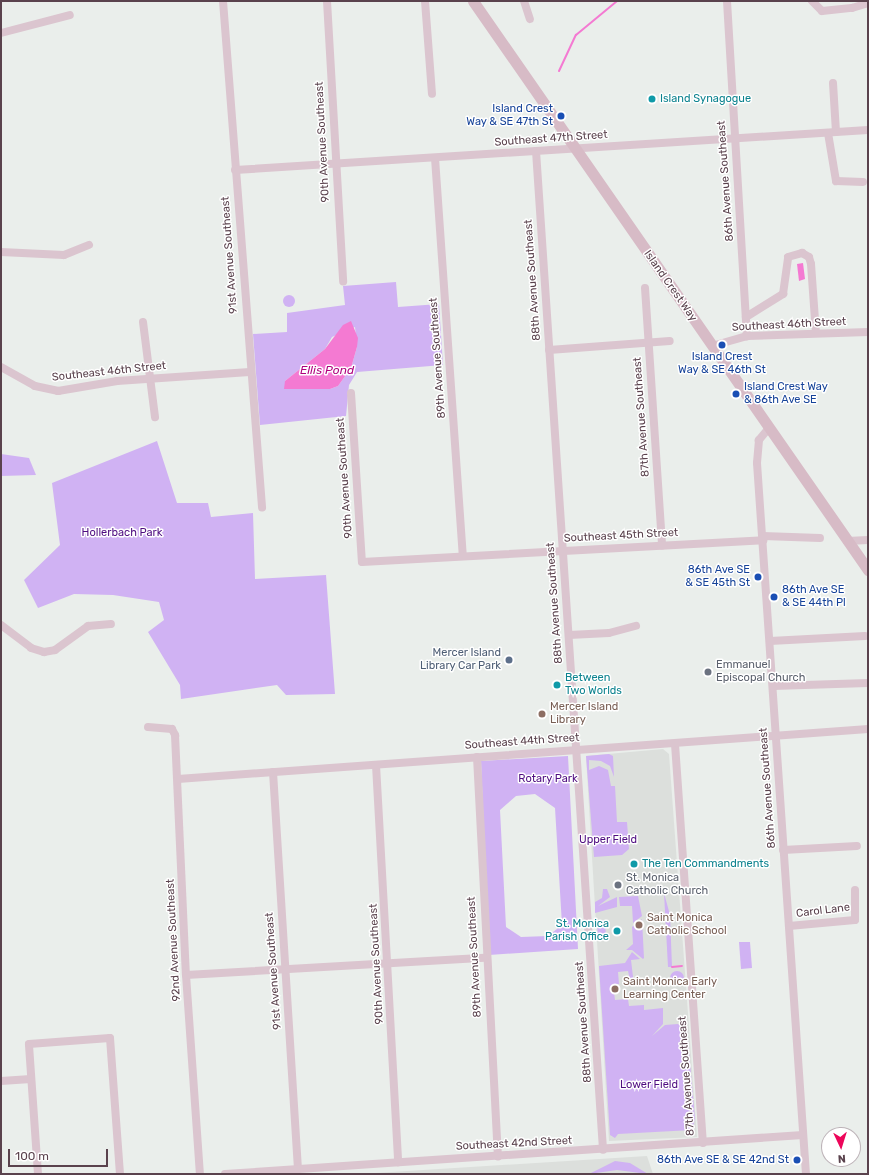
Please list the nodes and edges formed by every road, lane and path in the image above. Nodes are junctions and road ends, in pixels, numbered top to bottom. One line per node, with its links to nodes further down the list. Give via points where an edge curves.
1 (223, 1): 21 (street, 91st Avenue Southeast)
2 (327, 1): 20 (street, 90th Avenue Southeast)
3 (425, 1): 13 (street)
4 (473, 1): 17 (main road, Island Crest Way)
5 (524, 1): 10 (street)
6 (727, 1): 16 (street, 86th Avenue Southeast)
7 (812, 1): 8 (street, via 822,11 852,8)
8 (864, 2)
9 (70, 15): 11 (street)
10 (530, 19)
11 (1, 33)
12 (833, 83): 15 (street)
13 (432, 94)
14 (868, 130): 15 (street, Southeast 47th Street)
15 (832, 133): 16 (street, Southeast 47th Street); 22 (street, via 836,181)
16 (734, 139): 17 (street, Southeast 47th Street); 27 (street, 86th Avenue Southeast)
17 (574, 148): 18 (street, Southeast 47th Street); 34 (main road, Island Crest Way)
18 (536, 151): 19 (street, Southeast 47th Street); 35 (street, 88th Avenue Southeast)
19 (435, 158): 20 (street, Southeast 47th Street); 49 (street, 89th Avenue Southeast)
20 (334, 163): 21 (street, Southeast 47th Street); 25 (street, 90th Avenue Southeast)
21 (236, 170): 37 (street, 91st Avenue Southeast)
22 (863, 182)
23 (89, 245): 24 (street, via 64,255)
24 (1, 252)
25 (343, 282)
26 (645, 288): 33 (street, 87th Avenue Southeast)
27 (746, 317): 30 (street, via 783,294 788,257 802,253 809,257); 31 (street, 86th Avenue Southeast)
28 (143, 322): 38 (street)
29 (868, 332): 30 (street, Southeast 46th Street)
30 (816, 334): 31 (street, Southeast 46th Street)
31 (747, 336): 34 (street, Southeast 46th Street)
32 (670, 341): 33 (street)
33 (649, 343): 35 (street); 47 (street, 87th Avenue Southeast)
34 (712, 346): 41 (main road, Island Crest Way)
35 (549, 350): 48 (street, 88th Avenue Southeast)
36 (1, 367): 38 (street, Southeast 46th Street, via 35,386 58,391)
37 (250, 372): 38 (street, Southeast 46th Street); 42 (street, 91st Avenue Southeast)
38 (149, 378): 40 (street)
39 (351, 392): 50 (street, 90th Avenue Southeast)
40 (155, 417)
41 (769, 428): 43 (street, 86th Avenue Southeast, via 759,440 757,451); 45 (main road, Island Crest Way)
42 (262, 507)
43 (763, 538): 44 (street, Southeast 45th Street); 47 (street, Southeast 45th Street); 57 (street, 86th Avenue Southeast)
44 (820, 538)
45 (847, 540): 46 (street); 51 (main road, Island Crest Way)
46 (868, 540)
47 (662, 545): 48 (street, Southeast 45th Street)
48 (563, 550): 49 (street, Southeast 45th Street); 55 (street, 88th Avenue Southeast)
49 (463, 556): 50 (street, Southeast 45th Street)
50 (362, 562)
51 (868, 570)
52 (111, 624): 53 (street, via 88,626 55,650 44,652 31,648)
53 (1, 625)
54 (636, 626): 55 (street, via 609,633)
55 (569, 635): 64 (street, 88th Avenue Southeast)
56 (865, 636): 57 (street)
57 (770, 640): 59 (street, 86th Avenue Southeast)
58 (868, 683): 59 (street)
59 (773, 686): 62 (street, 86th Avenue Southeast)
60 (148, 727): 68 (street, 92nd Avenue Southeast, via 172,729)
61 (868, 729): 62 (street, Southeast 44th Street)
62 (776, 735): 63 (street, Southeast 44th Street); 70 (street, 86th Avenue Southeast)
63 (675, 744): 64 (street, Southeast 44th Street); 80 (street, 87th Avenue Southeast)
64 (577, 749): 65 (street, Southeast 44th Street); 81 (street, 88th Avenue Southeast)
65 (476, 756): 66 (street, Southeast 44th Street); 73 (street, 89th Avenue Southeast)
66 (376, 765): 67 (street, Southeast 44th Street); 74 (street, 90th Avenue Southeast)
67 (273, 772): 68 (street, Southeast 44th Street); 75 (street, 91st Avenue Southeast)
68 (178, 779): 76 (street, 92nd Avenue Southeast)
69 (857, 846): 70 (street)
70 (783, 850): 72 (street, 86th Avenue Southeast)
71 (855, 890): 72 (street, Carol Lane, via 855,920)
72 (789, 926): 79 (street, 86th Avenue Southeast)
73 (485, 958): 74 (street); 82 (street, 89th Avenue Southeast)
74 (388, 964): 75 (street); 83 (street, 90th Avenue Southeast)
75 (285, 969): 76 (street); 84 (street, 91st Avenue Southeast)
76 (186, 975): 87 (street, 92nd Avenue Southeast)
77 (31, 1078): 78 (street); 85 (street); 86 (street, via 29,1044 110,1038)
78 (1, 1081)
79 (803, 1135): 80 (street, Southeast 42nd Street); 89 (street, 86th Avenue Southeast)
80 (703, 1143): 81 (street, Southeast 42nd Street)
81 (603, 1150): 82 (street, Southeast 42nd Street)
82 (498, 1156): 83 (street, Southeast 42nd Street)
83 (398, 1162): 84 (street, Southeast 42nd Street)
84 (298, 1168): 88 (street, Southeast 42nd Street)
85 (38, 1174)
86 (120, 1174)
87 (200, 1174)
88 (225, 1174)
89 (806, 1174)

